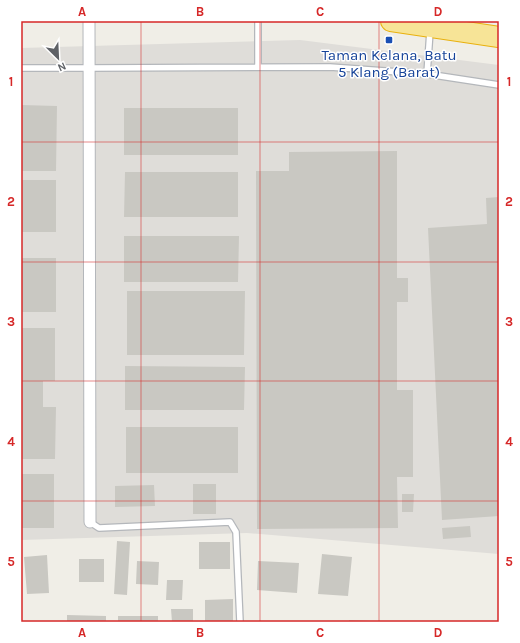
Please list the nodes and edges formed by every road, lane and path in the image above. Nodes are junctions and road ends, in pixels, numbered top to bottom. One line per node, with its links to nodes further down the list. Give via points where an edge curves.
1 (89, 21): 8 (street)
2 (258, 21): 6 (lane)
3 (390, 21): 4 (highway)
4 (430, 27): 5 (highway); 9 (lane)
5 (499, 37)
6 (258, 67): 8 (lane); 9 (lane, via 330,67)
7 (21, 68): 8 (lane)
8 (89, 68): 11 (street)
9 (427, 74): 10 (lane)
10 (499, 84)
11 (90, 522): 12 (lane, via 99,528 230,522 236,532)
12 (240, 622)

